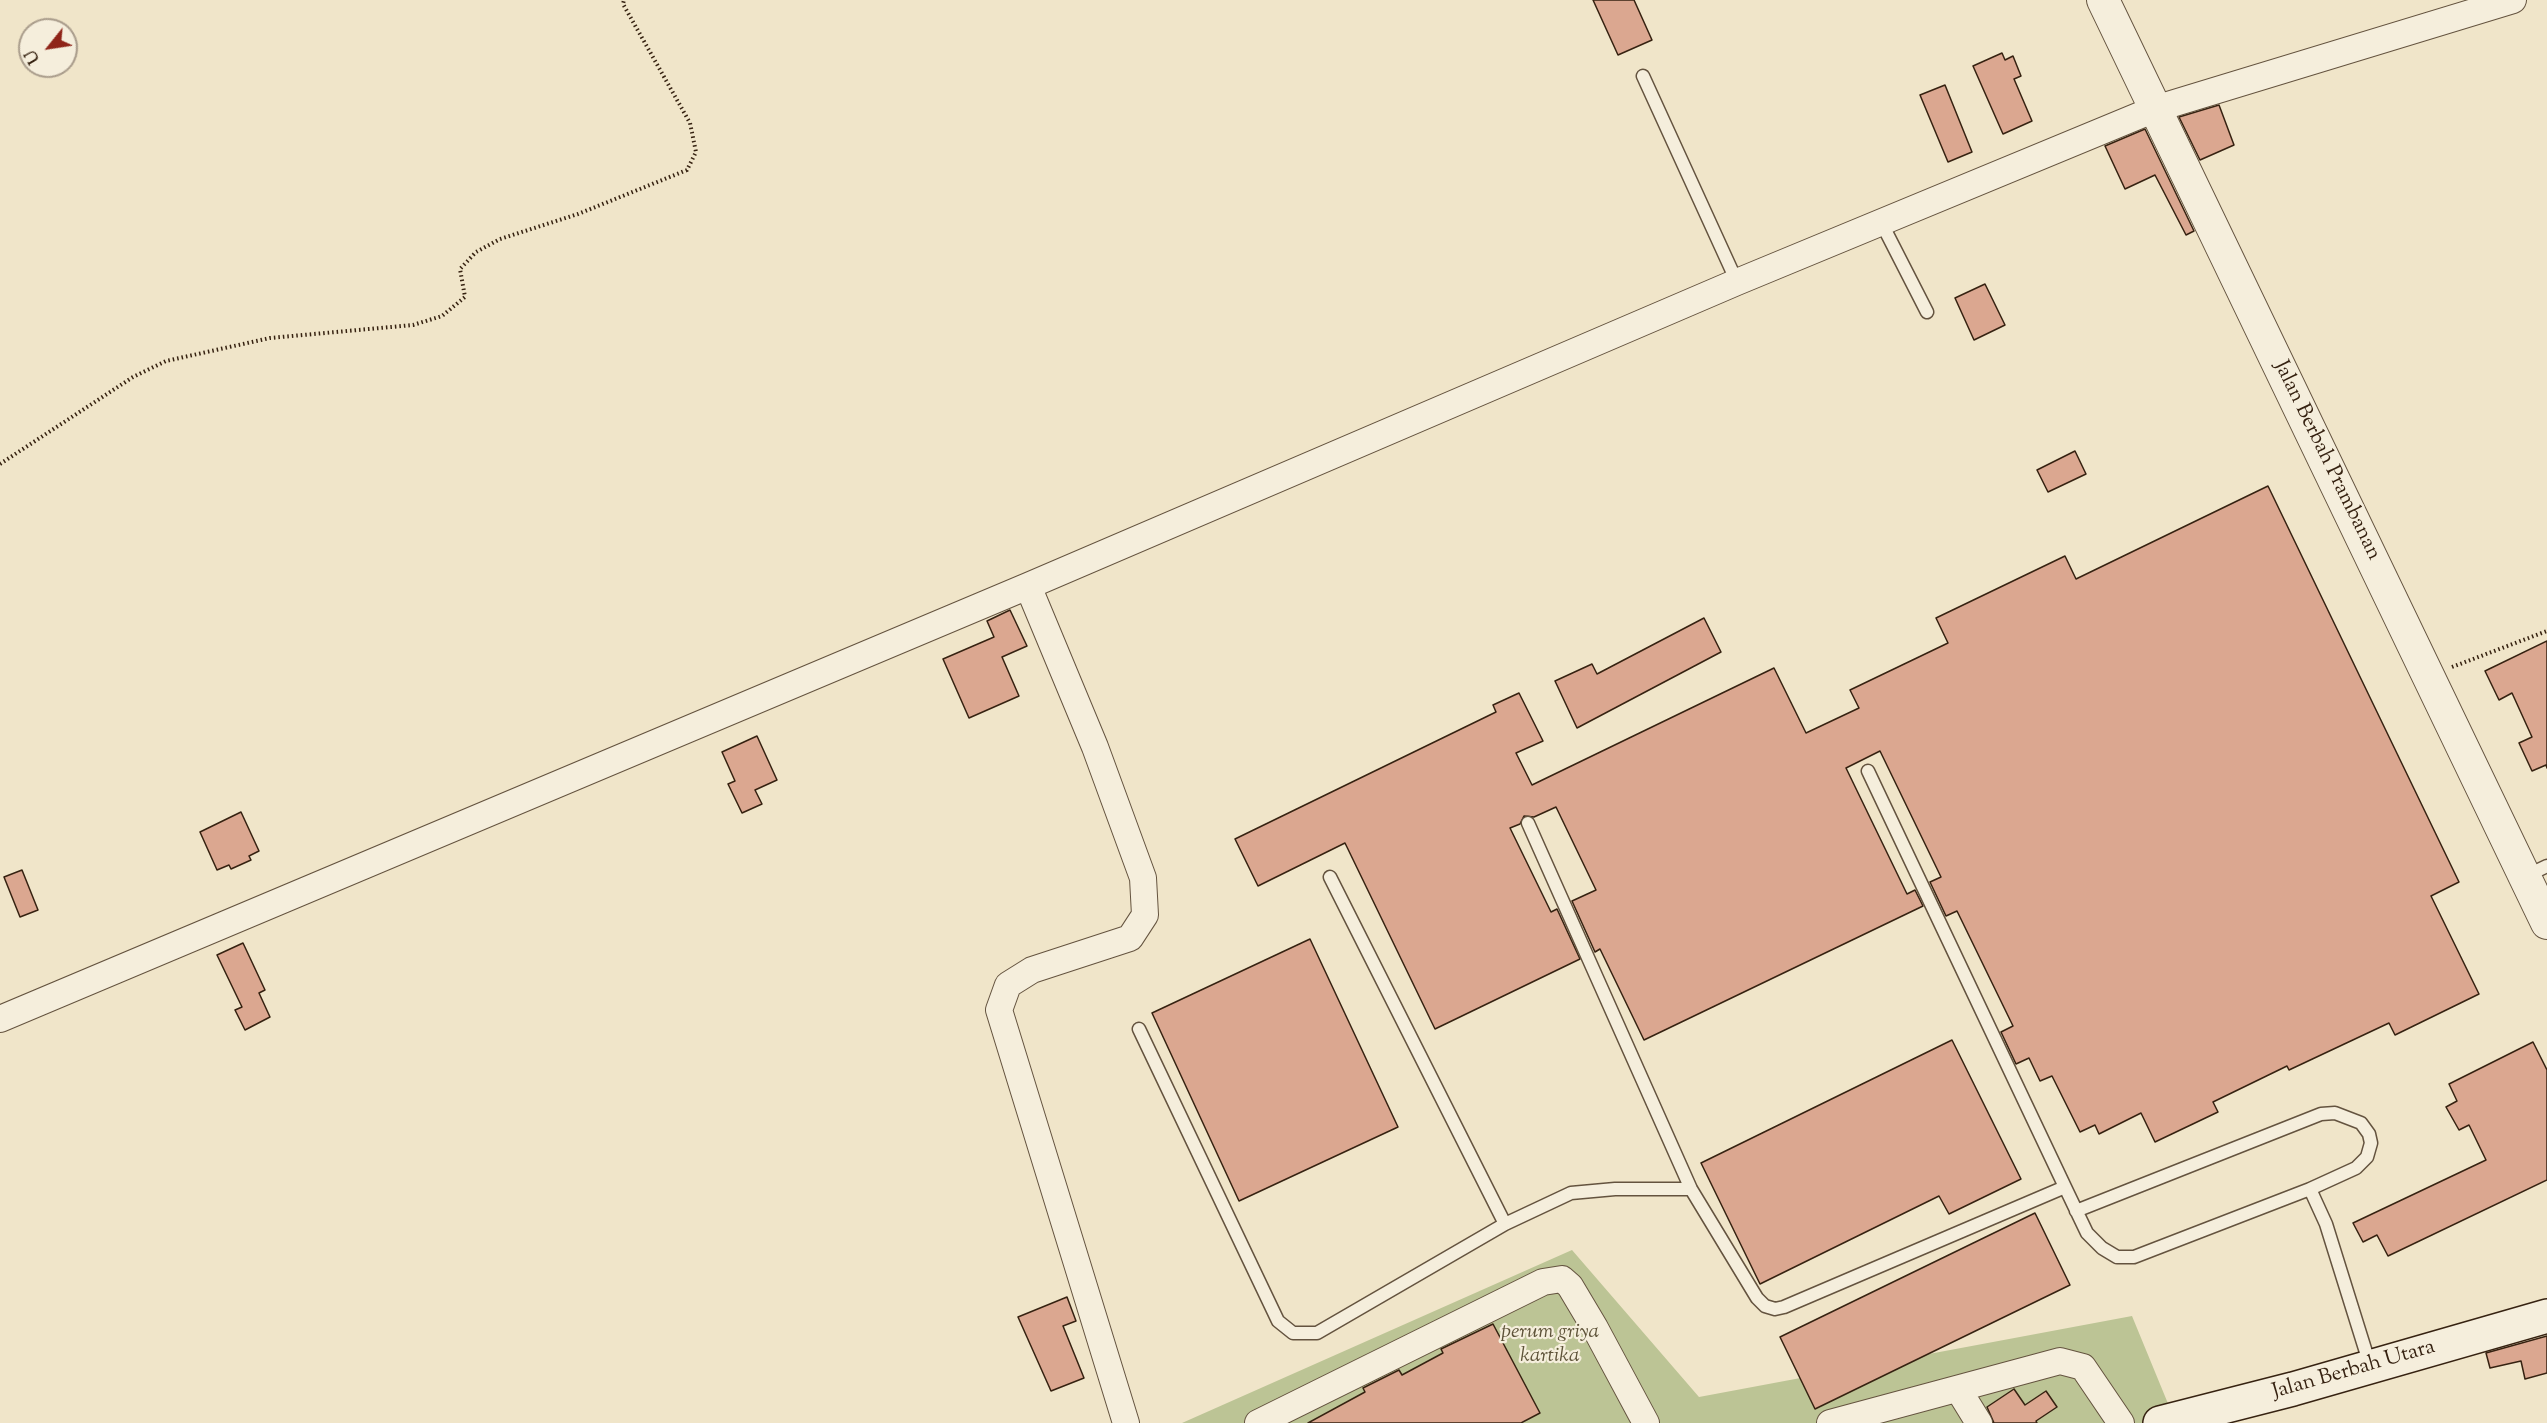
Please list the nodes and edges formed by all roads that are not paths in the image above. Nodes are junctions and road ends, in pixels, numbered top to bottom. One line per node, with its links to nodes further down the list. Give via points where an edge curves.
1 (2103, 0): 4 (street, Jalan Berbah Prambanan)
2 (2513, 0): 4 (street)
3 (1643, 76): 6 (lane)
4 (2155, 109): 5 (street); 11 (street, Jalan Berbah Prambanan, via 2430,676)
5 (1881, 222): 6 (street); 7 (lane)
6 (1737, 282): 8 (street)
7 (1927, 312)
8 (1028, 586): 14 (street); 25 (street, via 1095,747 1143,878 1145,915 1130,938 1032,970 1008,985 999,1010)
9 (1868, 771): 16 (lane)
10 (1528, 823): 17 (lane)
11 (2536, 871): 13 (street, Jalan Berbah Prambanan)
12 (1330, 877): 20 (lane)
13 (2547, 923)
14 (0, 1019)
15 (1139, 1029): 20 (lane, via 1278,1321 1293,1333 1317,1333)
16 (2065, 1187): 17 (lane, via 1775,1309 1756,1298); 19 (lane)
17 (1691, 1189): 20 (lane, via 1571,1193)
18 (2310, 1189): 19 (lane, via 2134,1257 2117,1257 2102,1248); 19 (lane, via 2356,1168 2367,1157 2371,1143 2361,1123 2335,1113 2320,1114); 22 (lane, via 2326,1224)
19 (2076, 1211)
20 (1505, 1224)
21 (2547, 1316): 22 (main road, Jalan Berbah Utara)
22 (2370, 1366): 31 (main road, Jalan Berbah Utara)
23 (1958, 1389): 28 (street); 29 (street); 30 (street, via 2060,1361 2072,1362 2083,1367)
24 (1291, 1415): 26 (street); 27 (street, via 1543,1282 1562,1280 1570,1286)
25 (1126, 1423)
26 (1258, 1423)
27 (1646, 1423)
28 (1830, 1423)
29 (1979, 1423)
30 (2121, 1423)
31 (2160, 1423)

